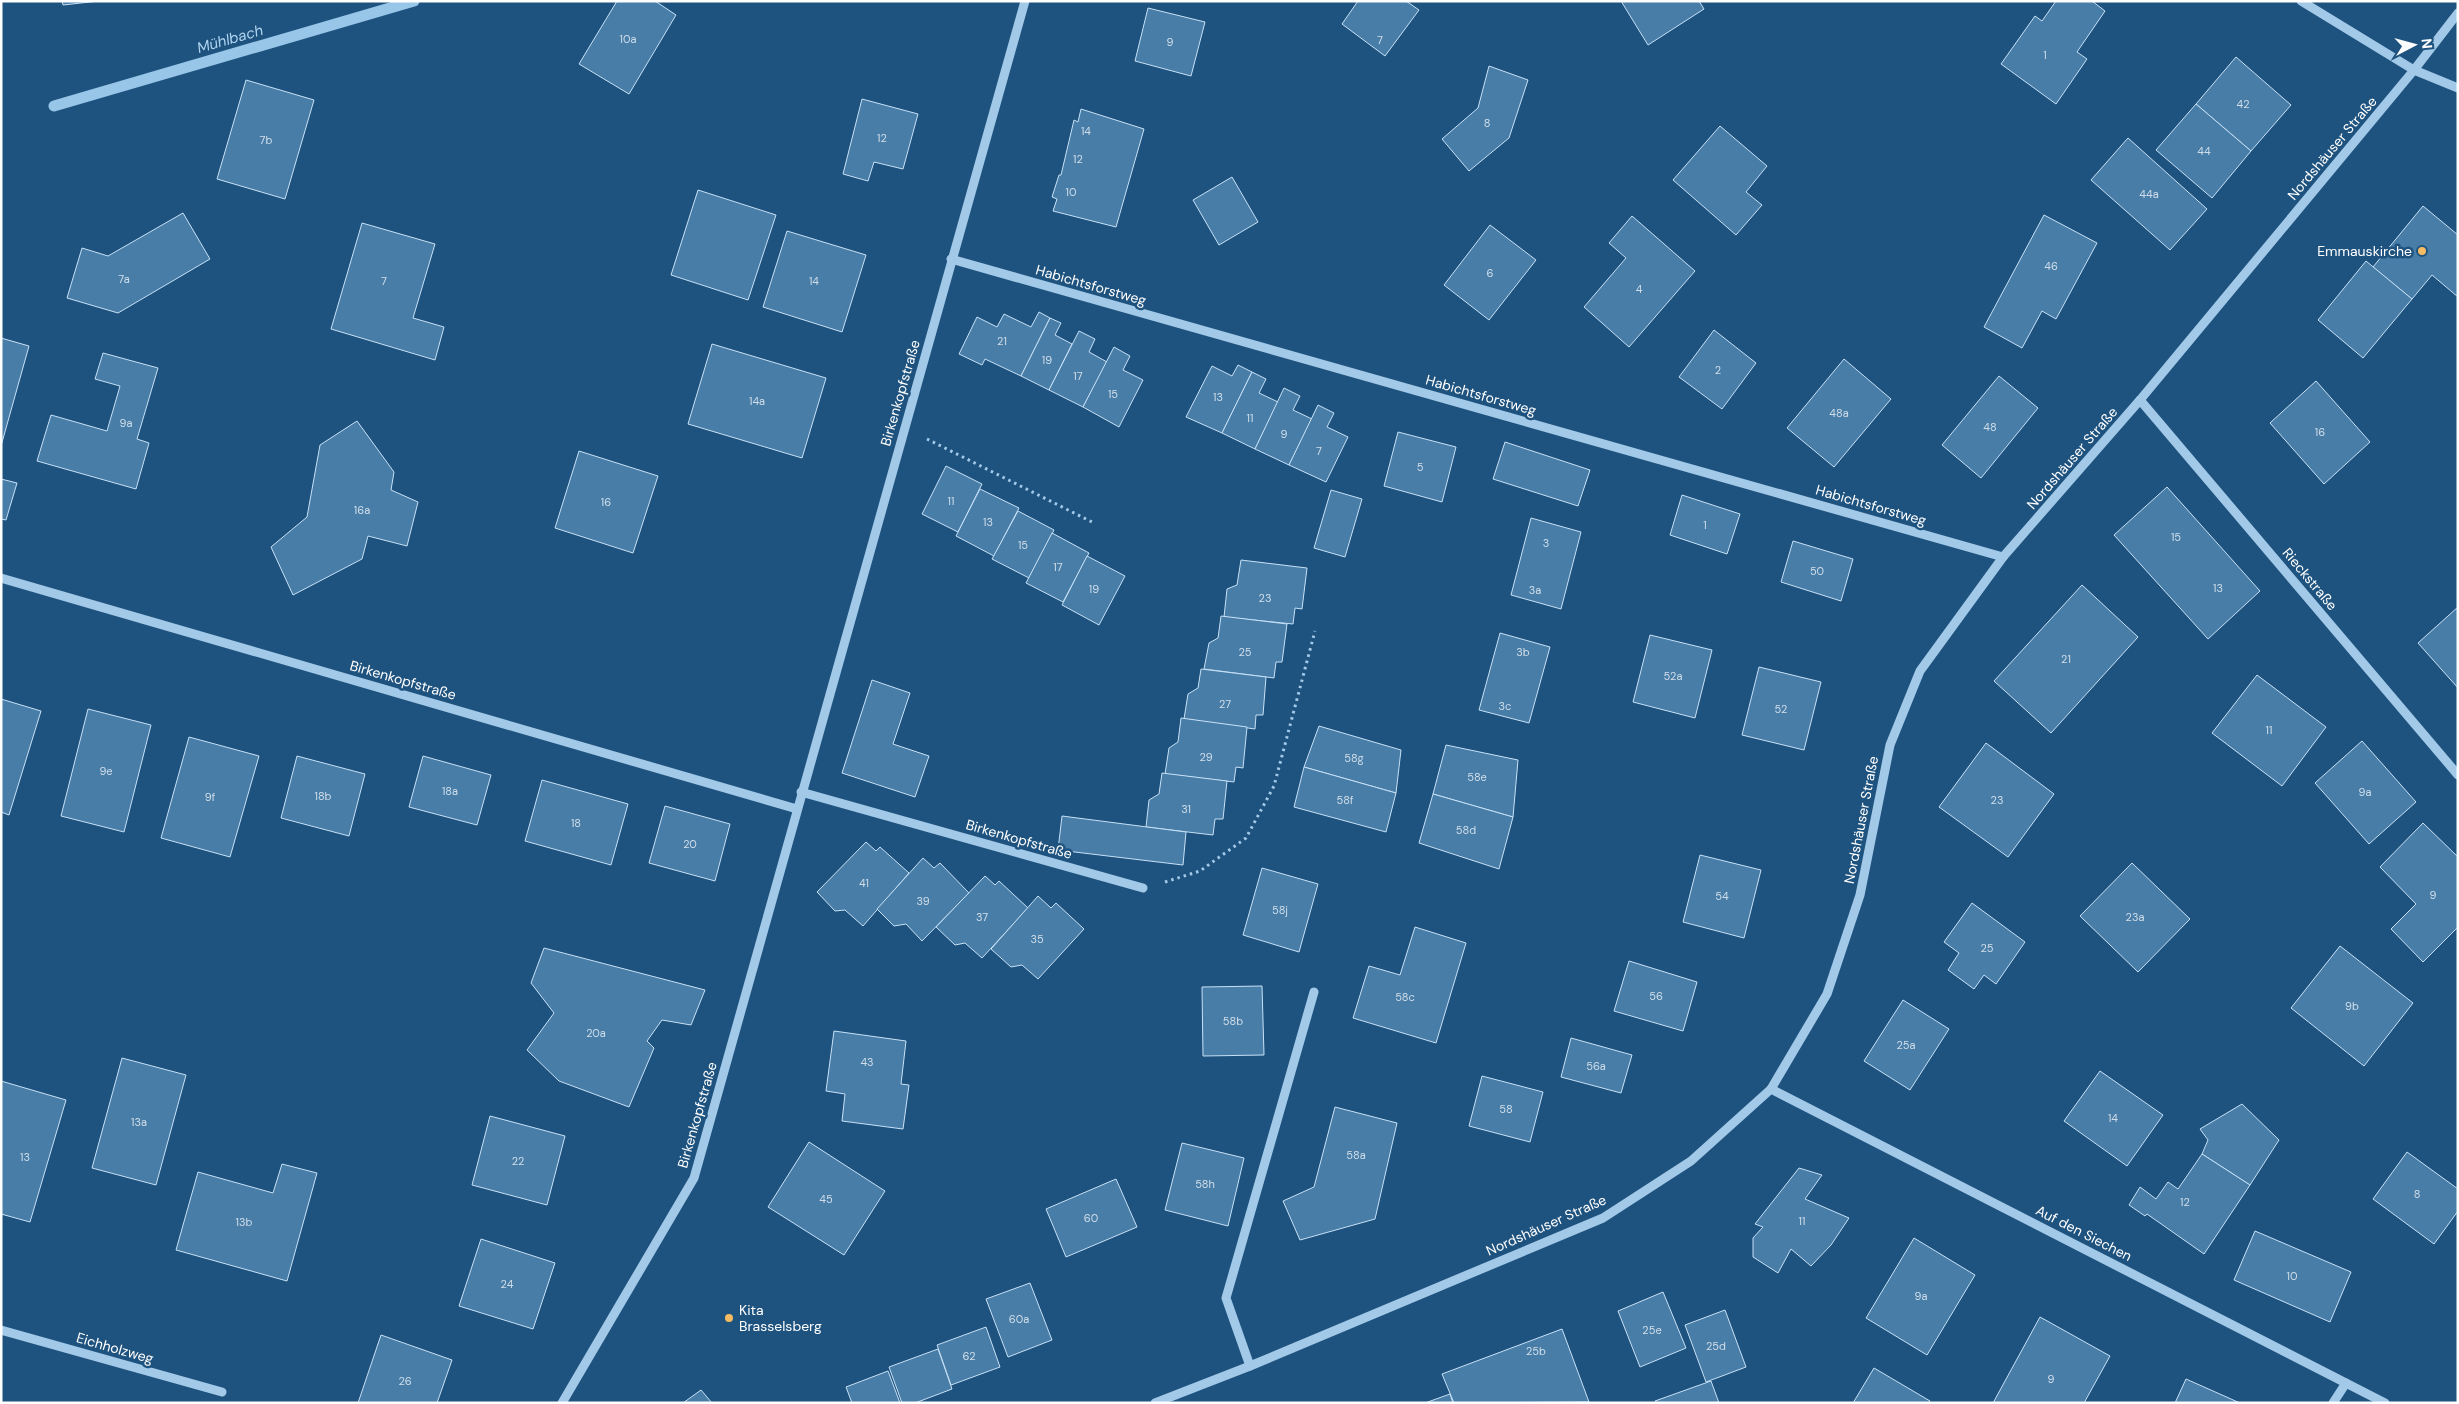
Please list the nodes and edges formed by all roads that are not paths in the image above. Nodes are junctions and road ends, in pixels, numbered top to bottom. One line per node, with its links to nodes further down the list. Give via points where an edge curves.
1 (1025, 1): 6 (street, Birkenkopfstraße)
2 (2301, 1): 4 (street)
3 (2458, 13): 4 (street, Nordshäuser Straße)
4 (2414, 70): 5 (street); 7 (street, Nordshäuser Straße)
5 (2458, 88)
6 (951, 260): 8 (street, Habichtsforstweg); 11 (street, Birkenkopfstraße)
7 (2140, 400): 8 (street, Nordshäuser Straße); 10 (street, Rieckstraße)
8 (2003, 557): 15 (street, Nordshäuser Straße, via 1920,671 1890,744 1860,895 1827,994)
9 (1, 578): 12 (street, Birkenkopfstraße)
10 (2458, 775)
11 (801, 792): 12 (street, Birkenkopfstraße); 13 (street, Birkenkopfstraße)
12 (797, 809): 20 (street, Birkenkopfstraße, via 694,1178)
13 (1143, 888)
14 (1314, 992): 17 (street, via 1226,1298)
15 (1771, 1089): 17 (street, Nordshäuser Straße, via 1691,1161 1603,1218); 18 (street, Auf den Siechen)
16 (1, 1330): 19 (street, Eichholzweg)
17 (1250, 1366): 21 (street, Nordshäuser Straße)
18 (2346, 1383): 22 (street); 23 (street, Auf den Siechen)
19 (222, 1392)
20 (562, 1403)
21 (1155, 1403)
22 (2333, 1403)
23 (2385, 1403)

